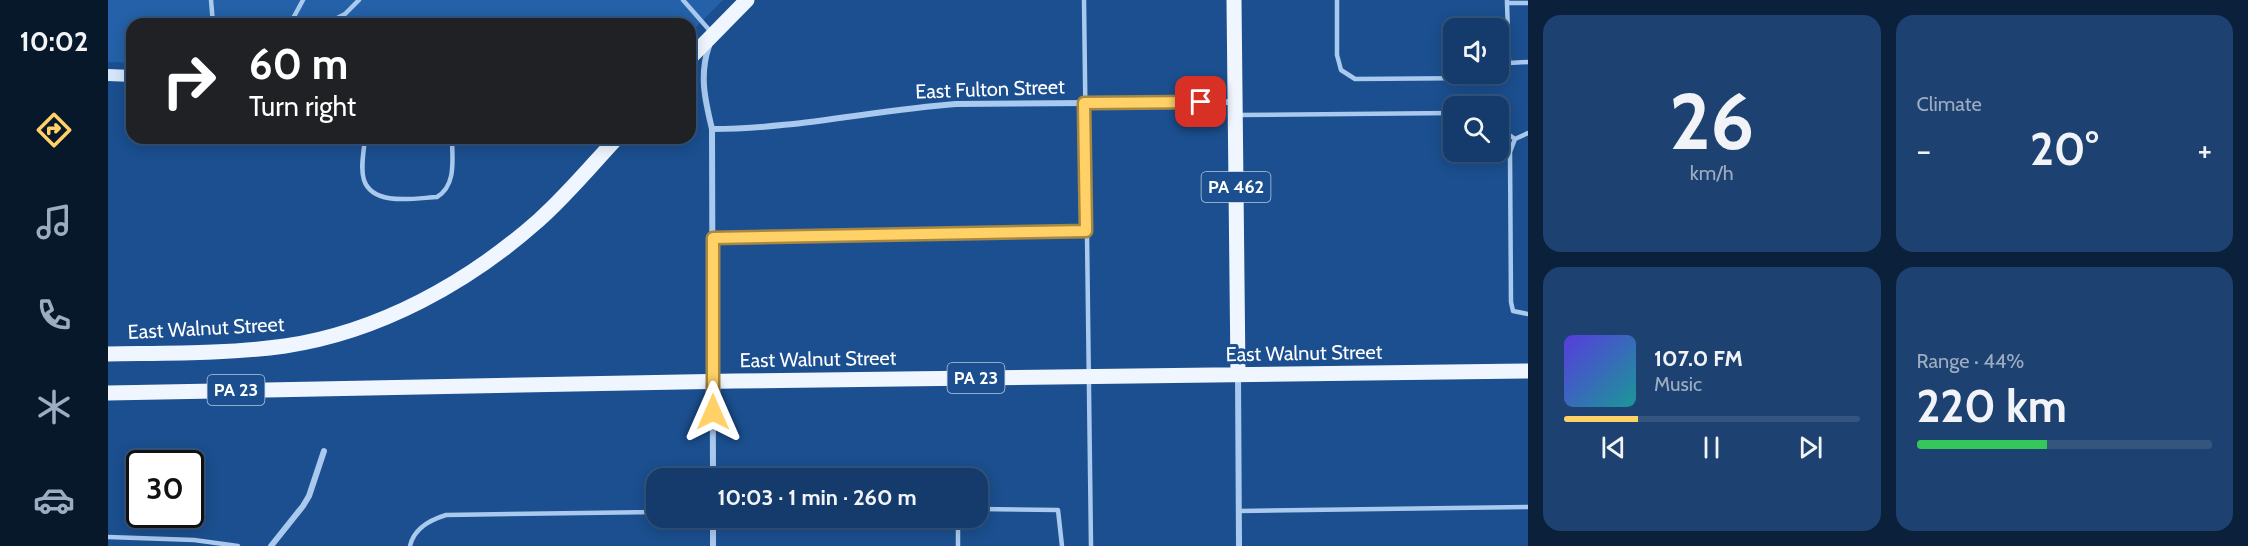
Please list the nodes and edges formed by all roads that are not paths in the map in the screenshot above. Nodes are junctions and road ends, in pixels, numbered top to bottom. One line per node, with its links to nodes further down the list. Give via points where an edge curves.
1 (211, 0): 11 (lane)
2 (303, 0): 12 (lane)
3 (359, 0): 13 (lane)
4 (683, 0): 15 (lane)
5 (747, 0): 15 (main road)
6 (1084, 0): 22 (lane)
7 (1234, 0): 23 (main road, PA 462)
8 (1337, 0): 21 (lane, via 1337,55 1341,70 1355,79)
9 (1507, 2): 10 (lane); 14 (lane)
10 (1528, 3)
11 (212, 18)
12 (293, 18)
13 (337, 18)
14 (1508, 18)
15 (713, 34): 16 (main road); 25 (street, via 703,70)
16 (696, 52)
17 (1528, 62): 18 (lane)
18 (1509, 63)
19 (108, 75): 20 (street)
20 (126, 76)
21 (1443, 78)
22 (1084, 103): 23 (street, East Fulton Street); 25 (street, East Fulton Street, via 956,104 812,123); 32 (lane)
23 (1235, 109): 24 (lane); 37 (main road, PA 462)
24 (1443, 112)
25 (712, 129): 33 (street)
26 (1528, 133): 28 (lane)
27 (1509, 135): 28 (lane)
28 (1515, 139): 34 (lane, via 1510,152 1511,302 1513,311)
29 (365, 144): 30 (lane, via 364,180 368,189 385,198 437,197 444,193 452,174)
30 (452, 144)
31 (611, 144): 35 (main road, East Walnut Street / PA 23, via 540,219 488,260 422,300 341,334 259,349)
32 (1086, 231): 33 (lane); 38 (lane)
33 (713, 238): 39 (street)
34 (1528, 314)
35 (108, 354)
36 (1528, 371): 37 (main road, East Walnut Street / PA 23)
37 (1238, 374): 38 (main road, East Walnut Street / PA 23); 45 (street)
38 (1088, 376): 39 (main road, East Walnut Street / PA 23); 56 (lane)
39 (713, 381): 40 (main road, East Walnut Street / PA 23); 42 (street)
40 (108, 393)
41 (324, 451): 51 (street, via 309,496)
42 (712, 468)
43 (1528, 507): 45 (lane)
44 (988, 509): 55 (lane, via 1058,510)
45 (1239, 511): 57 (street)
46 (646, 512): 52 (lane, via 446,515 420,528)
47 (712, 528): 53 (street)
48 (958, 528): 54 (lane)
49 (108, 537): 50 (lane)
50 (238, 546)
51 (271, 546)
52 (410, 546)
53 (713, 546)
54 (958, 546)
55 (1062, 546)
56 (1091, 546)
57 (1239, 546)

